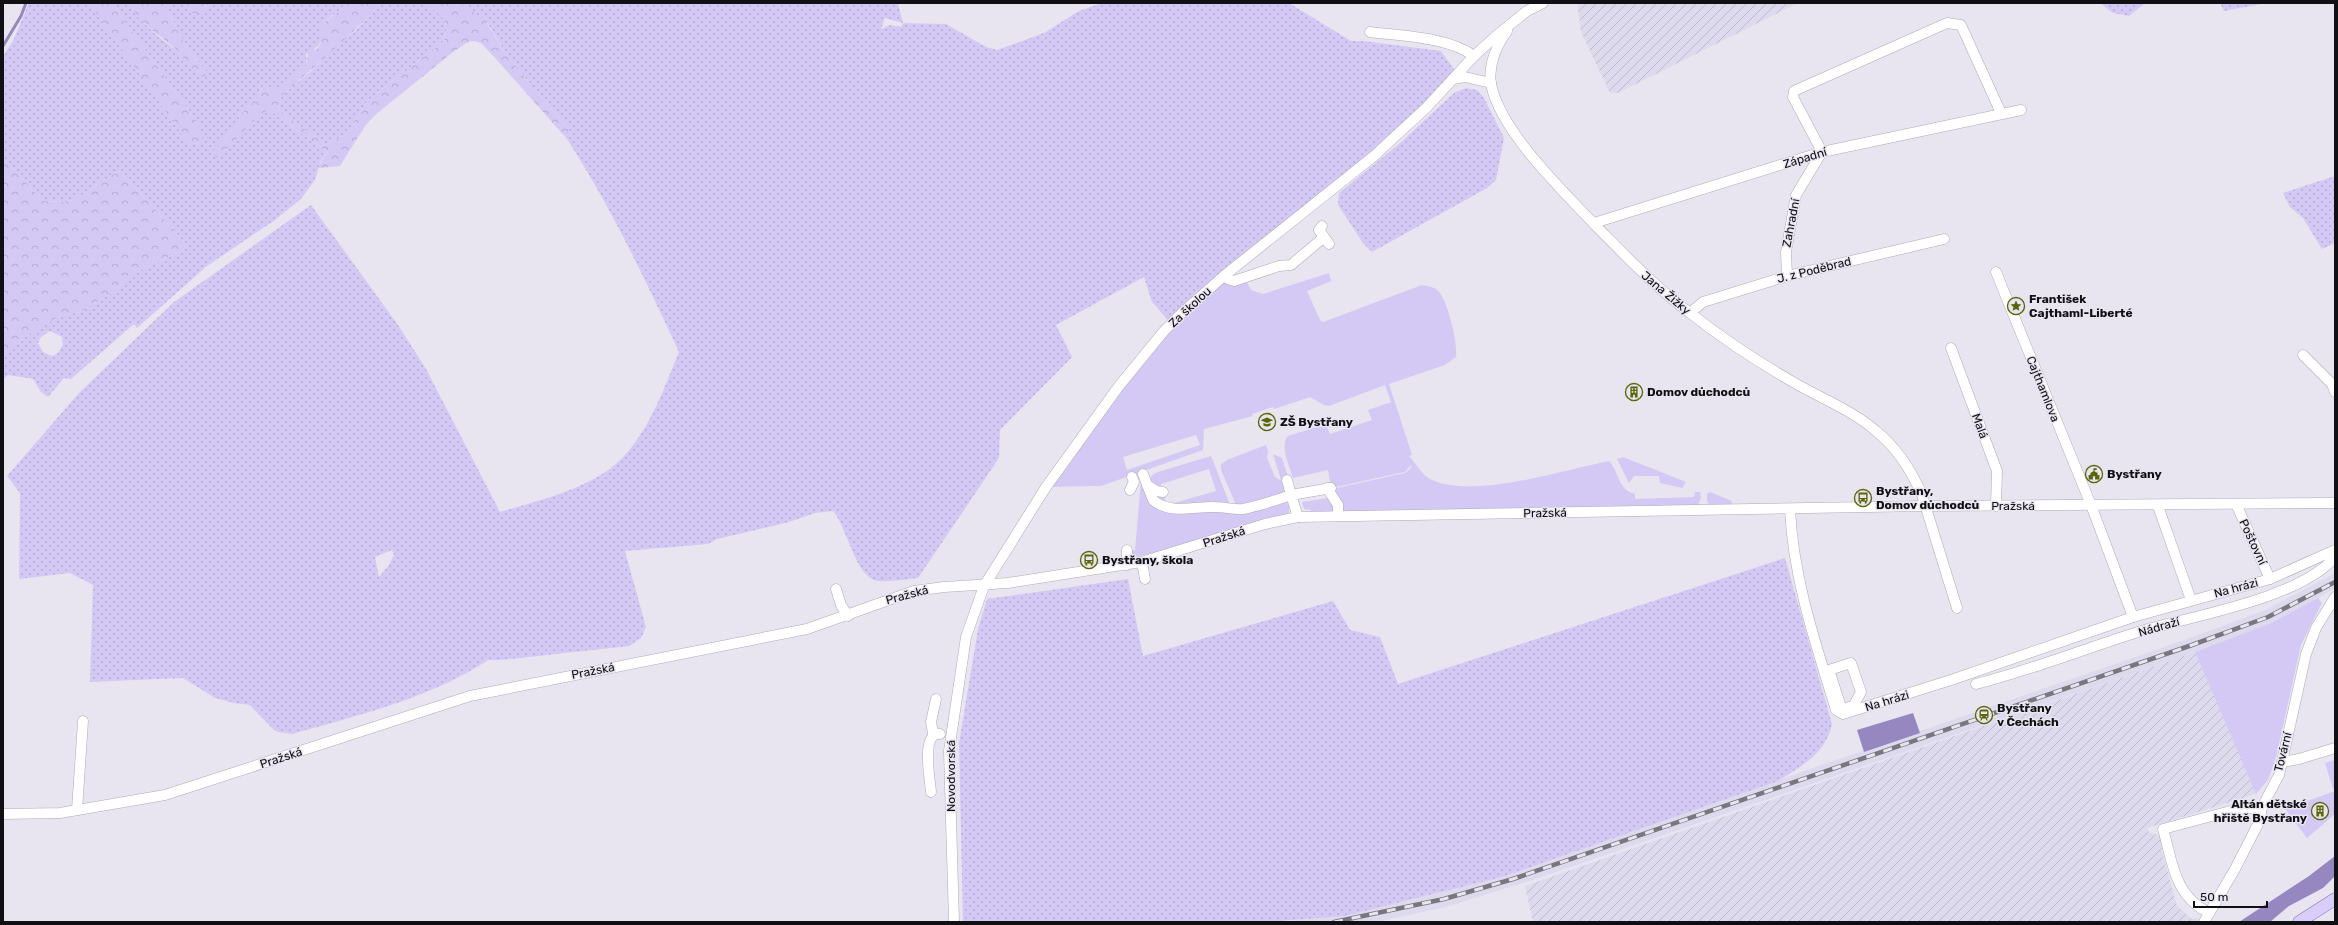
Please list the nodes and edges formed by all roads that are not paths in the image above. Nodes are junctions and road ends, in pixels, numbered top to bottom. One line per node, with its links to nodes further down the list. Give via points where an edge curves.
1 (1543, 3): 2 (street, via 1527,11)
2 (1514, 22): 4 (street, Za školou); 6 (street, Jana Žižky, via 1501,39 1495,53 1491,67)
3 (1370, 32): 4 (street, via 1441,42 1466,49)
4 (1474, 56): 5 (street, Za školou)
5 (1453, 79): 6 (street, via 1465,77); 14 (street, Za školou, via 1374,156)
6 (1491, 83): 10 (street, Jana Žižky, via 1502,112 1543,171)
7 (2021, 110): 8 (street, Západní)
8 (2001, 113): 9 (street, Západní); 9 (street, via 1961,25 1947,23 1794,91 1793,97)
9 (1822, 152): 10 (street, Západní); 15 (street, Zahradní, via 1796,195 1786,252)
10 (1594, 223): 16 (street, Jana Žižky, via 1645,277)
11 (1322, 226): 14 (street, via 1319,230 1326,241 1291,265 1279,266 1234,281)
12 (1944, 239): 15 (street, J. z Poděbrad)
13 (1996, 272): 29 (street, Cajthamlova)
14 (1225, 275): 43 (street, Za školou, via 1164,331 1118,386 1046,487)
15 (1787, 276): 16 (street, J. z Poděbrad, via 1703,302)
16 (1690, 313): 30 (street, Jana Žižky, via 1791,381 1863,421 1876,431 1888,443 1915,481)
17 (1951, 348): 31 (street, Malá, via 1997,471)
18 (2304, 355): 19 (street, via 2332,384)
19 (2335, 392)
20 (1144, 474): 23 (street)
21 (1132, 477): 24 (street, via 1135,481)
22 (1288, 480): 26 (street)
23 (1147, 485): 25 (street); 26 (street, via 1153,500 1167,508 1243,509)
24 (1130, 490)
25 (1163, 492)
26 (1291, 495): 34 (street, via 1329,488 1338,505); 35 (street)
27 (2335, 503): 28 (street, Pražská)
28 (2236, 504): 32 (street, Pražská); 42 (street, Poštovní)
29 (2091, 505): 31 (street, Pražská); 32 (street, Pražská); 49 (street)
30 (1926, 506): 31 (street, Pražská); 33 (street, Pražská); 47 (street, Jana Žižky)
31 (1996, 506)
32 (2158, 506): 46 (street)
33 (1790, 509): 34 (street, Pražská); 49 (street, Na hrázi, via 1797,565 1814,639 1836,710 1843,714 1848,710 1954,679)
34 (1338, 516): 35 (street, Pražská)
35 (1298, 517): 39 (street, Pražská, via 1265,524)
36 (1127, 550): 40 (street)
37 (2335, 550): 42 (street, Na hrázi)
38 (2335, 557): 50 (street, Nádraží, via 2327,566 2297,584 2253,600 2210,614 2168,623)
39 (1142, 562): 40 (street, Pražská); 41 (street)
40 (1127, 565): 43 (street, Pražská)
41 (1145, 579)
42 (2270, 579): 46 (street, Na hrázi)
43 (984, 586): 48 (street, Pražská, via 914,591); 54 (street, Novodvorská, via 966,637)
44 (836, 590): 48 (street)
45 (2335, 597): 56 (street, Tovární, via 2316,628 2306,654)
46 (2191, 600): 49 (street, Na hrázi)
47 (1957, 608)
48 (848, 616): 59 (street, Pražská, via 807,628 470,696 187,789 146,799)
49 (2133, 617)
50 (1976, 684)
51 (936, 699): 53 (street, via 931,731)
52 (83, 721): 59 (street)
53 (936, 734): 54 (street); 57 (street, via 929,739 928,747)
54 (950, 734): 63 (street, Novodvorská, via 948,750)
55 (2335, 748): 56 (street)
56 (2283, 762): 58 (street, Tovární)
57 (931, 792)
58 (2262, 807): 62 (street, Tovární, via 2257,827); 62 (street, via 2238,809 2163,829 2183,893 2195,906)
59 (77, 810): 60 (street, Pražská, via 28,815)
60 (3, 814)
61 (2335, 899): 65 (main road)
62 (2209, 913): 64 (street, Tovární)
63 (954, 922)
64 (2204, 922)
65 (2299, 922)

